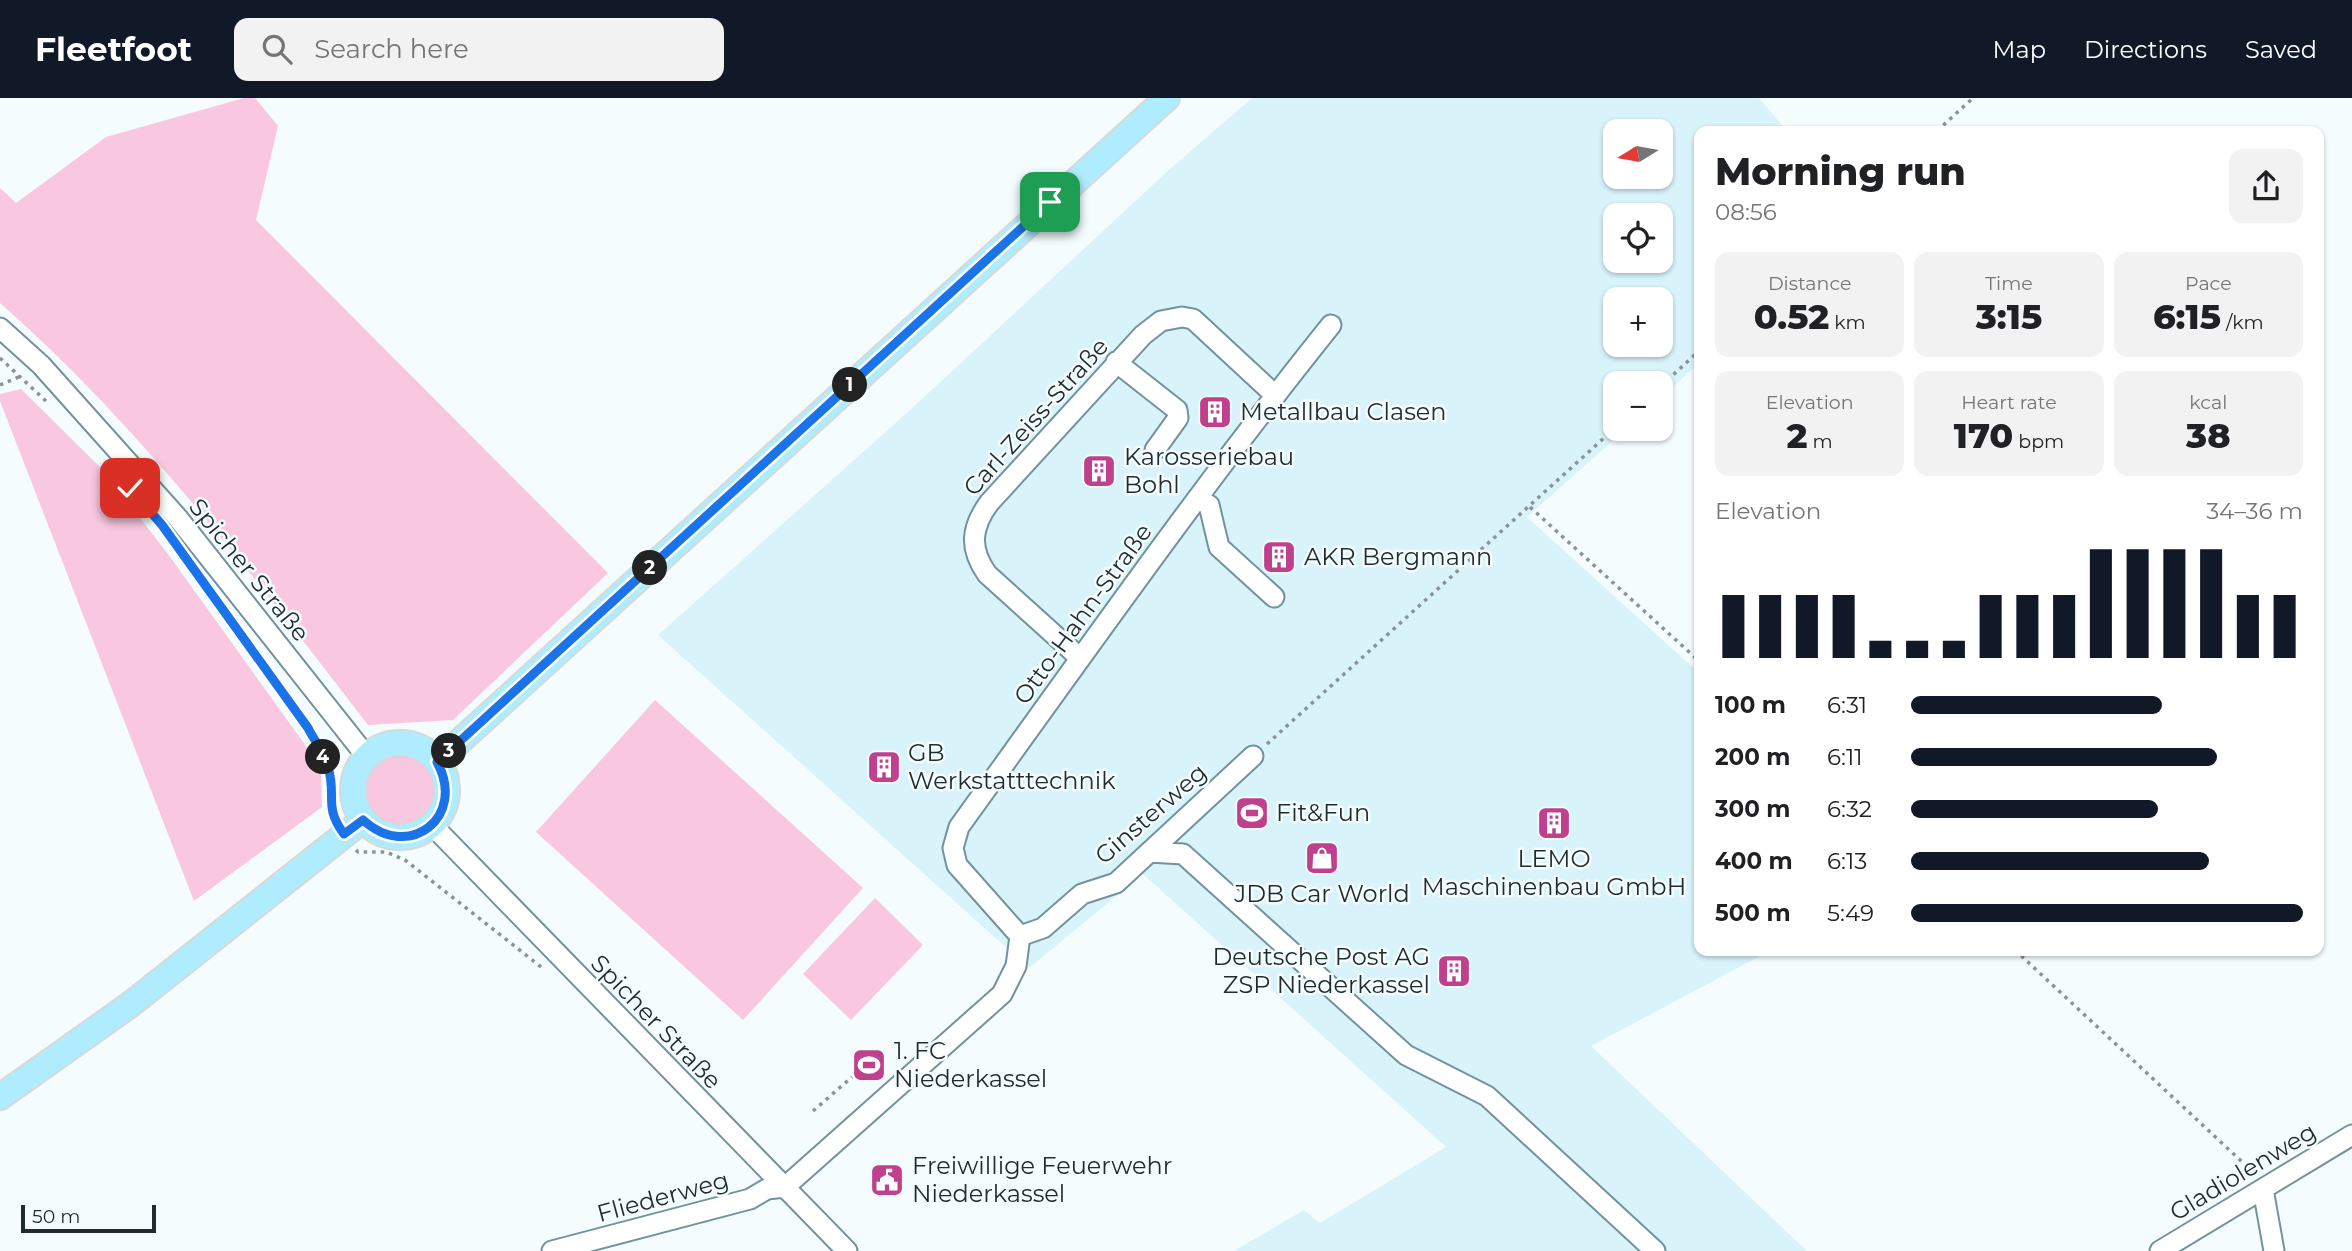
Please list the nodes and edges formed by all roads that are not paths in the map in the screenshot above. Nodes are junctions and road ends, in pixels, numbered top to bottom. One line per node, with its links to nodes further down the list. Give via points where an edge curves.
1 (1167, 98): 12 (main road)
2 (1331, 325): 5 (street, Otto-Hahn-Straße)
3 (0, 328): 11 (street, Spicher Straße, via 41,365 177,517)
4 (1116, 362): 5 (street, Carl-Zeiss-Straße, via 1161,321 1193,319); 6 (street, via 1177,410 1178,418); 9 (street, Carl-Zeiss-Straße, via 989,503 976,524 973,540 976,558 988,574)
5 (1275, 395): 7 (street, Otto-Hahn-Straße)
6 (1155, 450)
7 (1198, 499): 8 (street, via 1209,505 1219,547); 9 (street, Otto-Hahn-Straße)
8 (1274, 597)
9 (1080, 658): 16 (street, Otto-Hahn-Straße, via 959,827 953,848 966,879)
10 (1253, 756): 15 (street, Ginsterweg)
11 (367, 757): 12 (main road, via 387,746 411,744); 14 (main road, via 354,781)
12 (437, 762): 13 (main road, via 447,787 446,801)
13 (432, 825): 14 (main road, via 404,838); 19 (street, Spicher Straße)
14 (353, 827): 17 (main road, via 142,995)
15 (1149, 852): 16 (street, Ginsterweg, via 1116,883 1082,894 1042,928); 23 (street, via 1183,854 1406,1055 1487,1096)
16 (1020, 936): 19 (street, via 1016,966 1002,994)
17 (0, 1097)
18 (2352, 1135): 20 (street, Gladiolenweg)
19 (785, 1187): 21 (street, Fliederweg); 22 (street, Spicher Straße)
20 (2263, 1189): 24 (street, Gladiolenweg); 25 (street)
21 (552, 1251)
22 (847, 1251)
23 (1655, 1251)
24 (2160, 1251)
25 (2274, 1251)

